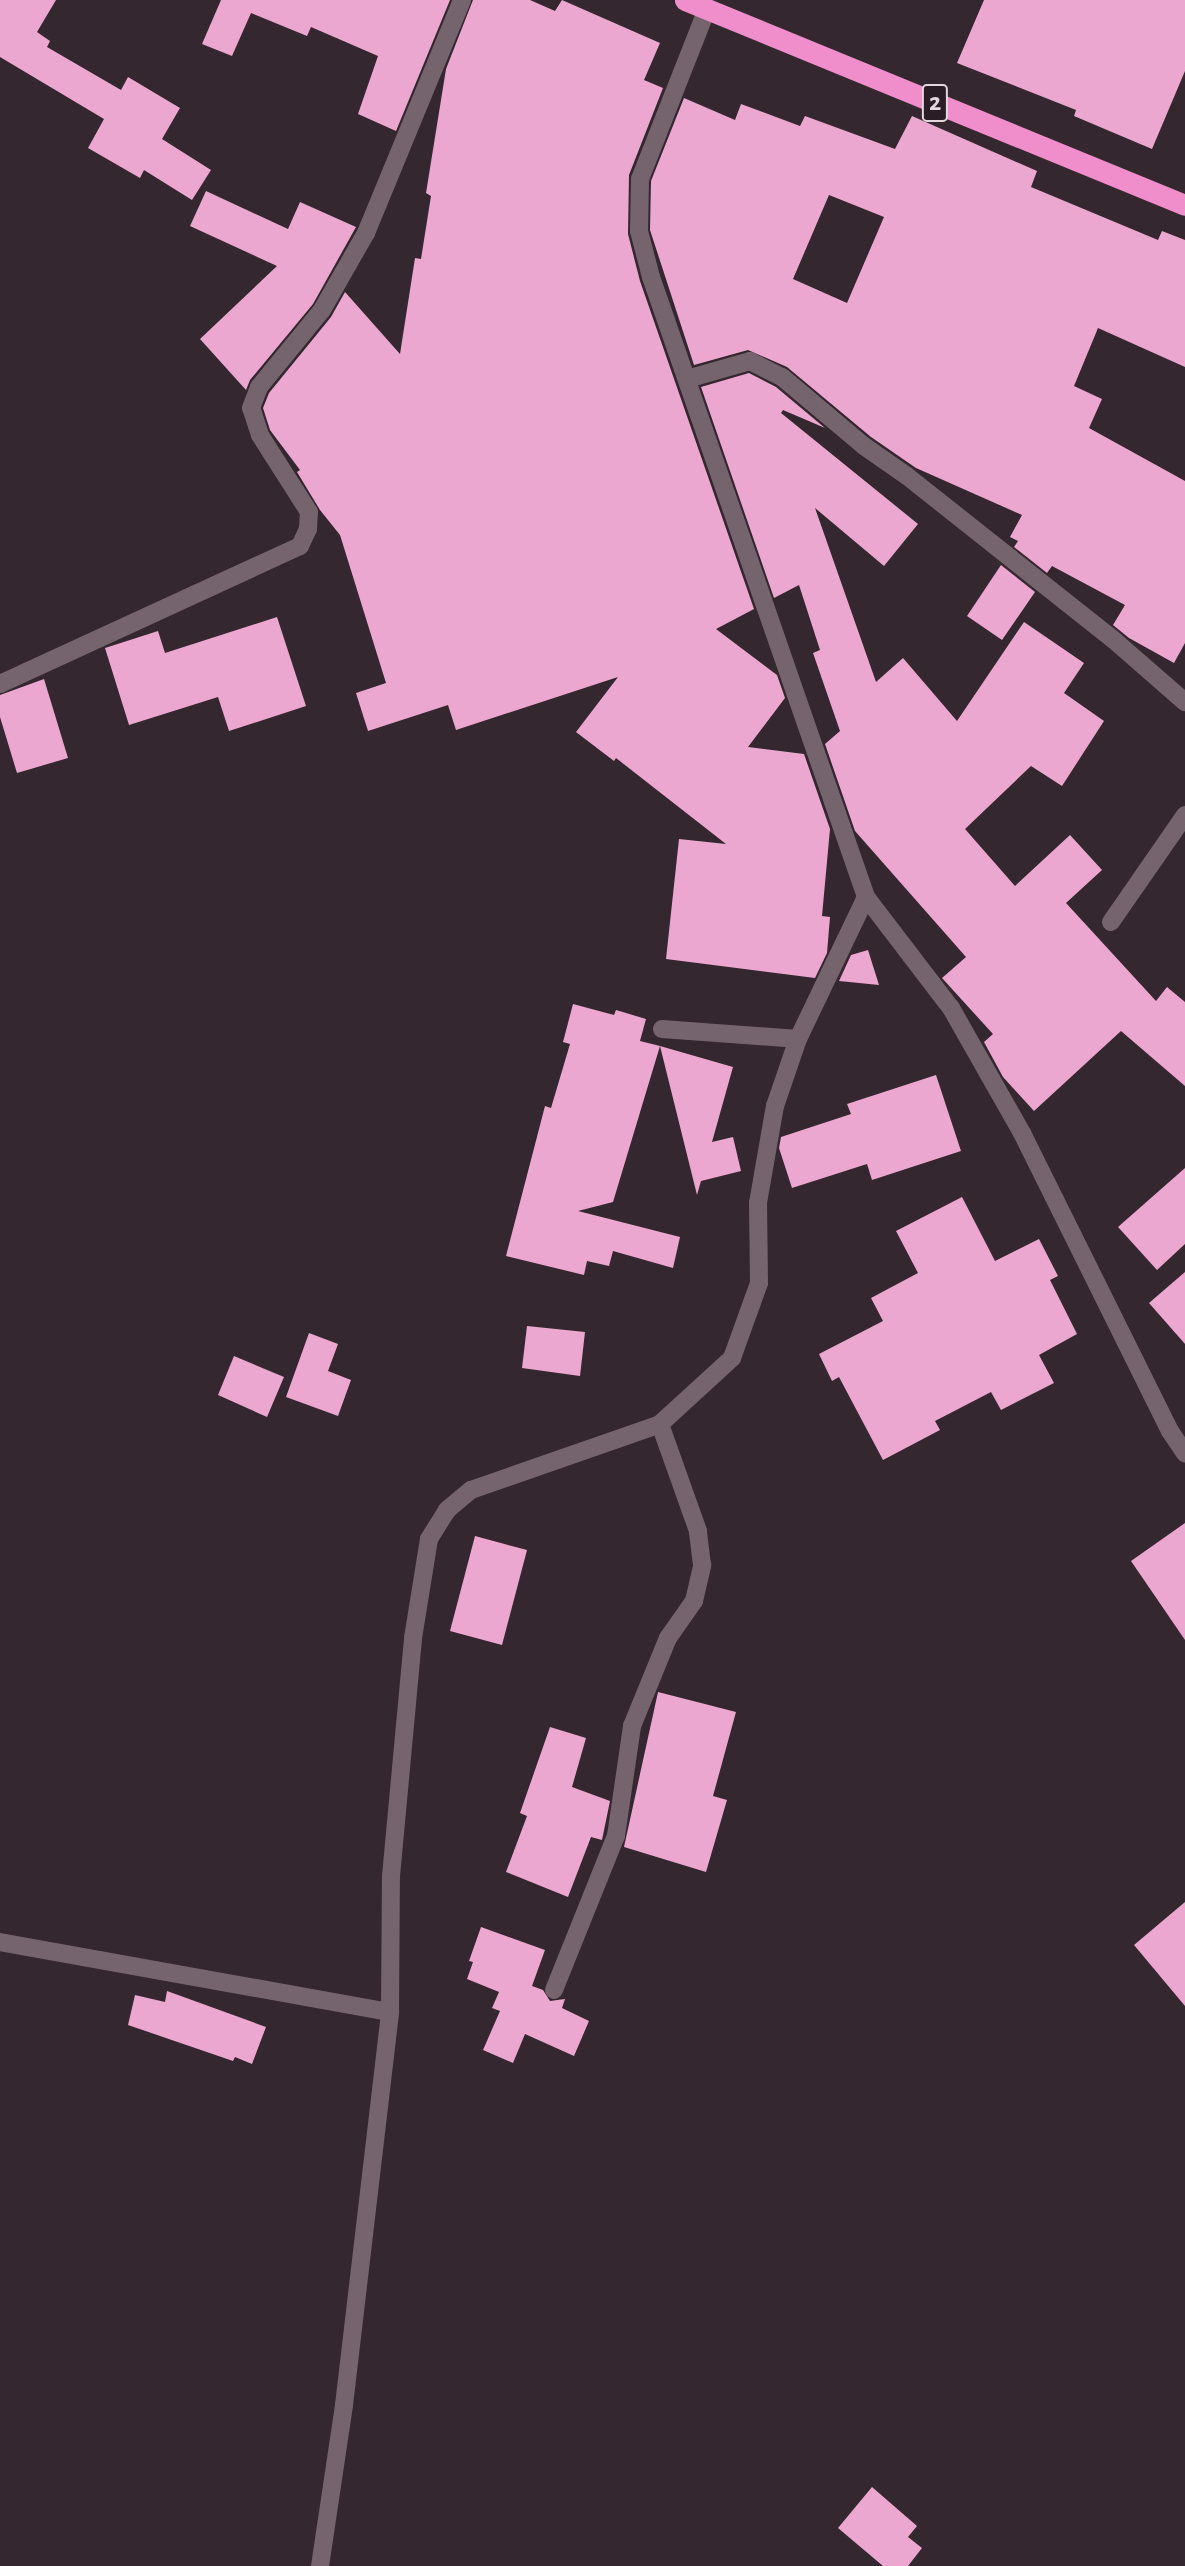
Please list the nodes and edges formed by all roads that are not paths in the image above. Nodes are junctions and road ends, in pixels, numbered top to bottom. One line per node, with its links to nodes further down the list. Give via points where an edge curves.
1 (462, 0): 6 (street, via 366,233 323,310 260,387 251,408 260,435 310,512 300,546)
2 (685, 0): 3 (highway, 2)
3 (707, 9): 4 (highway, 2); 5 (street, via 640,179 639,231)
4 (1185, 205)
5 (687, 379): 7 (street, via 750,361 782,377); 9 (street)
6 (0, 684)
7 (1185, 702)
8 (1185, 815): 10 (street)
9 (866, 897): 12 (street); 14 (street, via 951,1008 1022,1133)
10 (1111, 922)
11 (662, 1029): 12 (street)
12 (798, 1039): 13 (street, via 775,1106 758,1203 759,1283 732,1358)
13 (660, 1424): 16 (street, via 698,1531 702,1565 694,1601 668,1637 632,1726 616,1836); 17 (street, via 471,1490 447,1510 429,1539 413,1638 391,1876)
14 (1185, 1453)
15 (0, 1942): 17 (street)
16 (554, 1990)
17 (390, 2012): 18 (street, via 344,2405)
18 (320, 2566)

